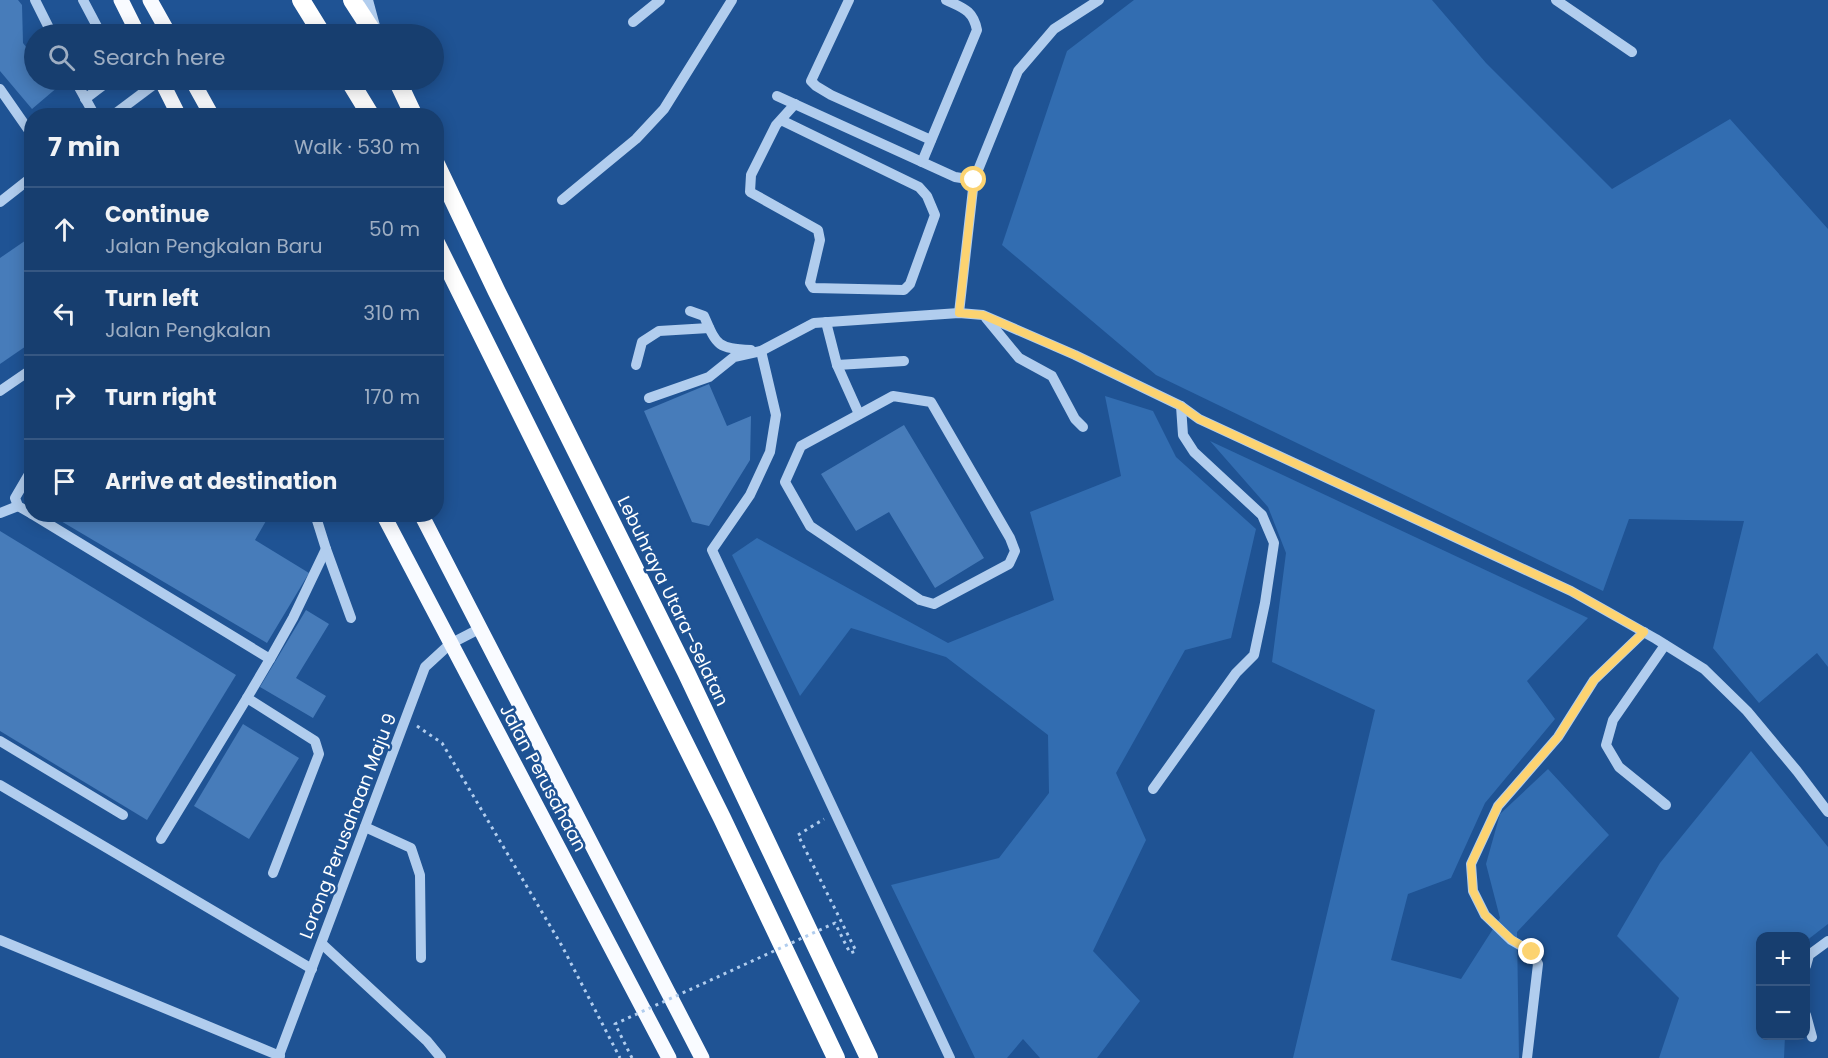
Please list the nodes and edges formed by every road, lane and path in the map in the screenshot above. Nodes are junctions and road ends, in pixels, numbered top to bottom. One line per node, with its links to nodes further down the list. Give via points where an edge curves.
1 (35, 0): 15 (street)
2 (83, 0): 16 (street)
3 (121, 0): 17 (main road)
4 (150, 0): 18 (main road)
5 (301, 0): 19 (highway)
6 (352, 0): 20 (highway)
7 (368, 0): 21 (street)
8 (660, 0): 14 (street)
9 (732, 0): 47 (street, via 664,109 636,139)
10 (849, 0): 42 (street, via 811,81 831,95)
11 (946, 0): 42 (street, via 969,11 977,30)
12 (1099, 0): 44 (street, via 1054,29 1018,71)
13 (1556, 0): 22 (street)
14 (633, 22)
15 (47, 24)
16 (95, 24)
17 (133, 24)
18 (163, 24)
19 (316, 24)
20 (368, 24)
21 (373, 24)
22 (1632, 52)
23 (0, 88): 41 (street)
24 (80, 90): 32 (street)
25 (97, 90): 32 (street)
26 (147, 90): 35 (street)
27 (166, 90): 36 (main road)
28 (198, 90): 37 (main road)
29 (355, 90): 38 (highway)
30 (402, 90): 39 (highway)
31 (777, 96): 33 (street)
32 (85, 99): 34 (street)
33 (795, 104): 40 (street); 43 (street)
34 (90, 108)
35 (123, 108)
36 (176, 108)
37 (208, 108)
38 (366, 108)
39 (410, 108)
40 (781, 120): 40 (street, via 751,175 750,192 818,230 820,240 810,283 813,288 904,290 910,284 935,215 927,196 918,187)
41 (24, 123)
42 (931, 140): 43 (street)
43 (922, 162): 44 (street, via 955,177)
44 (974, 180): 51 (street)
45 (444, 181): 107 (highway, Lebuhraya Utara–Selatan, via 686,672)
46 (24, 183): 48 (street)
47 (562, 200)
48 (0, 201)
49 (444, 259): 106 (highway, via 722,818)
50 (690, 311): 54 (street, via 704,316)
51 (959, 313): 52 (street); 53 (street)
52 (983, 315): 62 (street); 64 (street, via 1019,358 1053,376)
53 (826, 322): 55 (street, via 814,323); 58 (street)
54 (709, 328): 55 (street, via 718,344); 57 (street, via 659,331 642,342)
55 (761, 351): 61 (street, via 734,357 709,377); 86 (street, via 776,415 770,452 750,495 712,550)
56 (904, 361): 58 (street)
57 (636, 365)
58 (837, 365): 63 (street)
59 (24, 374): 60 (street)
60 (0, 391)
61 (649, 398)
62 (1181, 406): 76 (street, via 1199,419 1571,591); 84 (street, via 1184,435 1194,452 1262,515 1274,543 1254,655 1236,673)
63 (858, 414): 63 (street, via 893,396 931,402 1010,538 1015,551 1009,564 934,604 920,600 810,526 785,483 801,446)
64 (1083, 427)
65 (24, 483): 66 (street, via 15,498)
66 (18, 506): 67 (street); 68 (street)
67 (24, 509)
68 (0, 513)
69 (45, 522): 79 (street)
70 (318, 522): 73 (street)
71 (387, 522): 77 (main road, Jalan Perusahaan)
72 (425, 522): 75 (main road, Jalan Perusahaan)
73 (326, 549): 74 (street); 79 (street)
74 (351, 618)
75 (479, 629): 77 (street, Lorong Perusahaan Maju 9); 105 (main road, Jalan Perusahaan)
76 (1644, 632): 78 (street); 109 (street, via 1594,680 1558,737 1498,806 1471,864 1473,891 1485,915 1532,952 1538,964)
77 (450, 644): 81 (street, Lorong Perusahaan Maju 9, via 426,667); 104 (main road, Jalan Perusahaan)
78 (1665, 645): 85 (street, via 1613,720 1606,745 1619,767); 87 (street, via 1704,669 1747,711)
79 (270, 658): 80 (street)
80 (247, 698): 90 (street); 91 (street, via 315,741 319,754)
81 (406, 718): 89 (street, Lorong Perusahaan Maju 9); 102 (path, via 442,743 562,946)
82 (0, 741): 88 (street)
83 (0, 785): 97 (street)
84 (1153, 789)
85 (1665, 805)
86 (835, 812): 103 (path, bridge, via 798,835 856,951 850,953 835,923 615,1024); 108 (street)
87 (1828, 812)
88 (123, 815)
89 (365, 827): 94 (street, Lorong Perusahaan Maju 9); 96 (street, via 411,848 420,875)
90 (160, 839)
91 (273, 873)
92 (0, 940): 100 (street)
93 (1828, 941): 95 (street)
94 (322, 944): 97 (street, Lorong Perusahaan Maju 9); 101 (street)
95 (1810, 954)
96 (421, 958)
97 (312, 969): 100 (street, Lorong Perusahaan Maju 9)
98 (1810, 1030): 99 (street)
99 (1812, 1037)
100 (279, 1057)
101 (441, 1058)
102 (620, 1058)
103 (632, 1058)
104 (669, 1058)
105 (702, 1058)
106 (836, 1058)
107 (869, 1058)
108 (950, 1058)
109 (1527, 1058)

